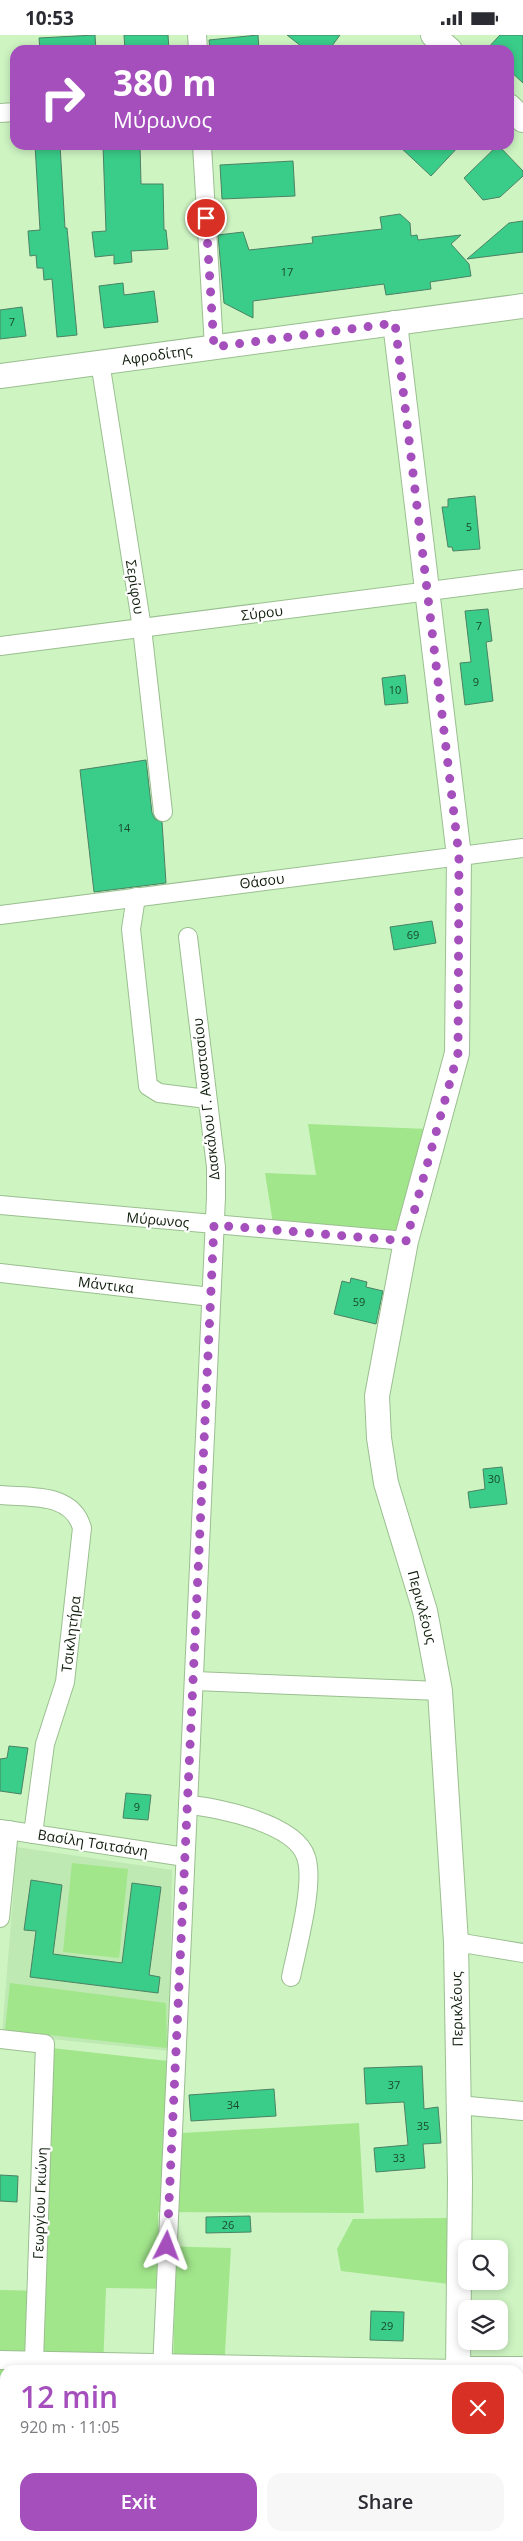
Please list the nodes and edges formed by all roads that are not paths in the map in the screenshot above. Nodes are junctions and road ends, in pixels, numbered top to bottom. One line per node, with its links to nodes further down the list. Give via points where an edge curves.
1 (433, 35): 2 (street)
2 (444, 45)
3 (514, 111): 4 (street)
4 (523, 120)
5 (202, 150): 8 (street)
6 (523, 306): 7 (street, Αφροδίτης)
7 (395, 323): 8 (street, Αφροδίτης); 12 (street, Περικλέους)
8 (214, 347): 9 (street, Αφροδίτης)
9 (100, 362): 10 (street, Αφροδίτης); 13 (street, Σερίφου)
10 (0, 376)
11 (523, 579): 12 (street, Σύρου)
12 (428, 591): 13 (street, Σύρου); 17 (street, Περικλέους)
13 (142, 628): 14 (street, Σύρου); 15 (street, Σερίφου)
14 (0, 646)
15 (163, 812)
16 (523, 848): 17 (street, Θάσου)
17 (459, 856): 18 (street, Θάσου); 24 (street, Περικλέους, via 458,1053)
18 (136, 897): 19 (street, Θάσου); 21 (street, via 131,929 148,1086 159,1093)
19 (0, 915)
20 (188, 937): 21 (street, Δασκάλου Γ. Αναστασίου)
21 (207, 1099): 23 (street, Δασκάλου Γ. Αναστασίου, via 216,1167)
22 (0, 1205): 23 (street, Μύρωνος)
23 (214, 1225): 24 (street, Μύρωνος); 26 (street, Δασκάλου Γ. Αναστασίου)
24 (406, 1241): 29 (street, Περικλέους, via 377,1396 379,1439 386,1483 425,1611)
25 (0, 1273): 26 (street, Μάντικα)
26 (211, 1297): 28 (street, Δασκάλου Γ. Αναστασίου)
27 (0, 1495): 32 (street, Τσικλητήρα, via 48,1499 68,1505 75,1511 82,1528 65,1683 45,1744)
28 (195, 1681): 29 (street); 30 (street, Δασκάλου Γ. Αναστασίου)
29 (440, 1691): 35 (street, Περικλέους)
30 (188, 1805): 33 (street, Δασκάλου Γ. Αναστασίου); 37 (street, via 240,1814 274,1827 304,1849 309,1869)
31 (4, 1829): 32 (street, Βασίλη Τσιτσάνη); 34 (street)
32 (33, 1834): 33 (street, Βασίλη Τσιτσάνη)
33 (185, 1857): 44 (street, Δασκάλου Γ. Αναστασίου)
34 (0, 1919)
35 (456, 1942): 36 (street); 39 (street, Περικλέους)
36 (523, 1953)
37 (291, 1977)
38 (0, 2039): 42 (street, Γεωργίου Γκιώνη, via 46,2045)
39 (458, 2105): 40 (street); 45 (street, Περικλέους)
40 (523, 2111)
41 (0, 2360): 42 (street)
42 (34, 2361): 43 (street)
43 (119, 2365)
44 (162, 2365)
45 (458, 2365)

